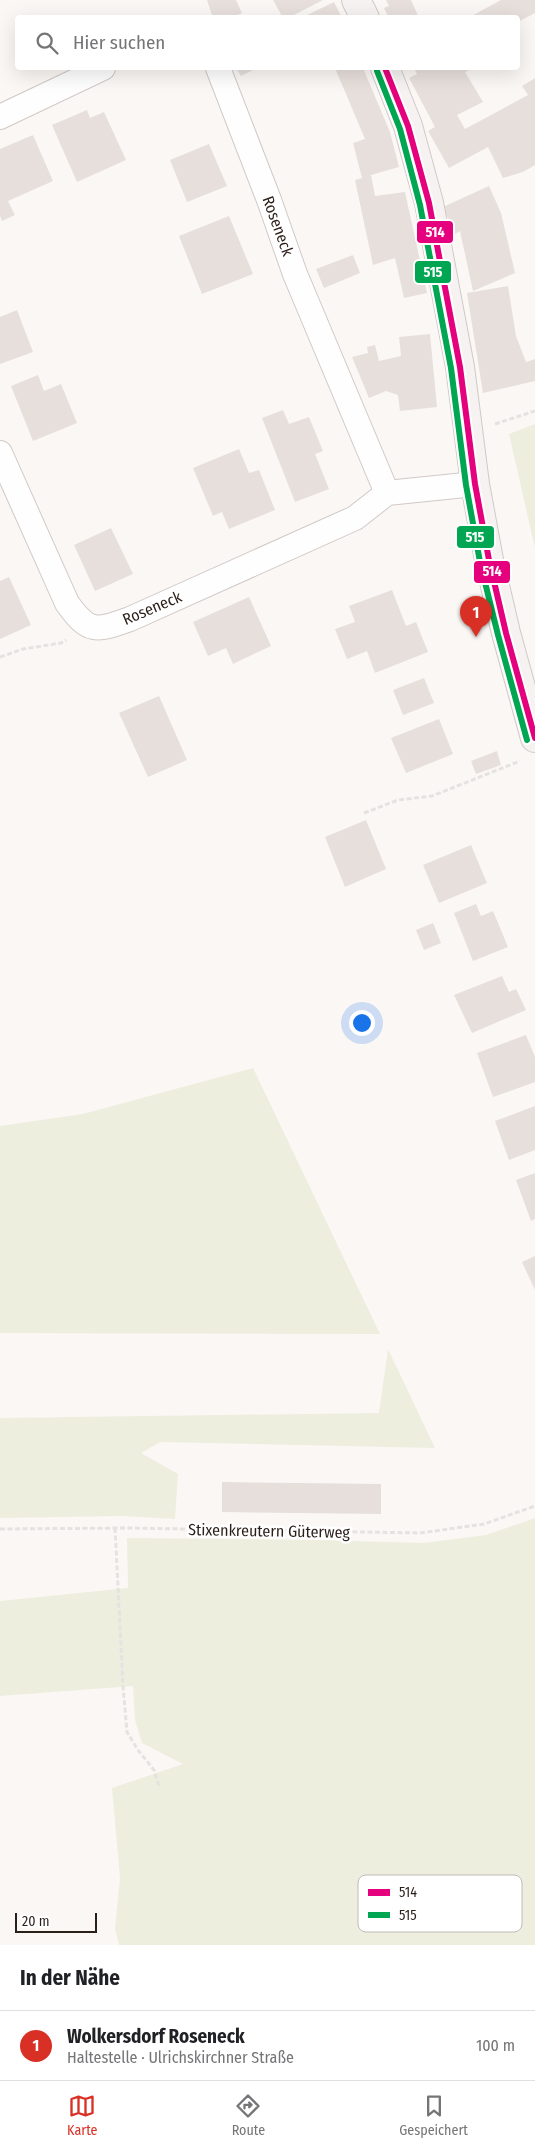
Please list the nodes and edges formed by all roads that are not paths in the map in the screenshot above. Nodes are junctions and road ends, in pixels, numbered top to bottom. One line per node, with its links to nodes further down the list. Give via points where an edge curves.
1 (356, 0): 2 (main road)
2 (363, 15)
3 (99, 70): 6 (street)
4 (219, 70): 9 (street, Roseneck, via 295,274)
5 (386, 70): 8 (main road, via 408,126 429,203 460,367)
6 (0, 117)
7 (0, 453): 9 (street, Roseneck, via 68,603 80,621 91,627 109,626 130,619 355,518)
8 (475, 484): 9 (street); 10 (main road)
9 (387, 493)
10 (531, 748)

